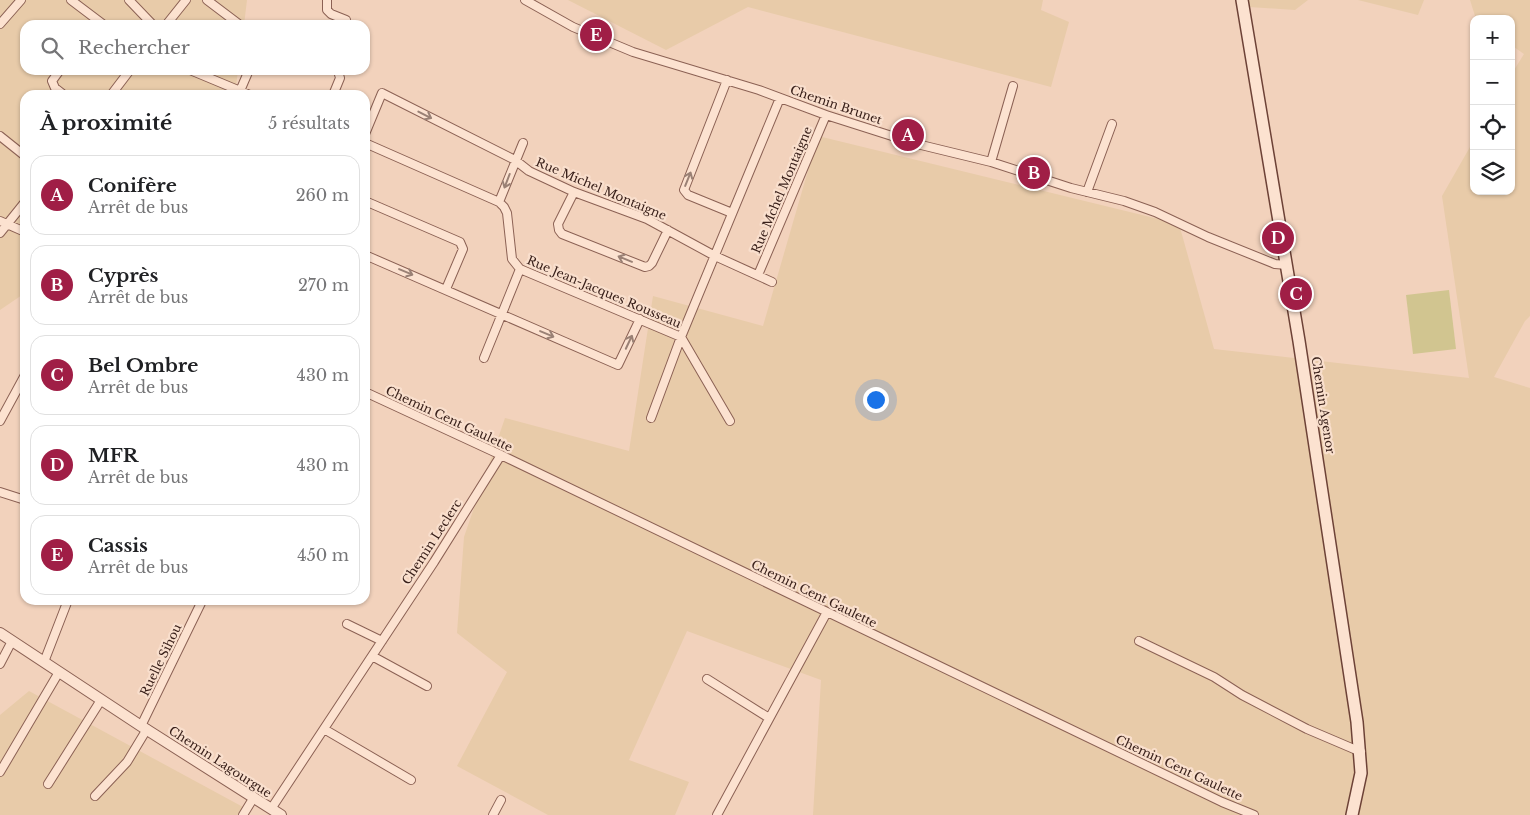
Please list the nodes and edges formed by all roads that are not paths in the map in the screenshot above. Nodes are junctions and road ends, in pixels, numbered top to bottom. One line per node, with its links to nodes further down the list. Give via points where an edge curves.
1 (21, 0): 14 (street)
2 (71, 0): 9 (street)
3 (129, 0): 10 (street)
4 (186, 0): 11 (street)
5 (207, 0): 12 (street)
6 (327, 0): 13 (street, via 327,10)
7 (525, 0): 20 (street, Chemin Brunet, via 573,27 633,52)
8 (1242, 0): 48 (main road, Chemin Agenor)
9 (95, 20)
10 (148, 20)
11 (170, 20)
12 (233, 20)
13 (346, 20)
14 (0, 24)
15 (56, 75): 22 (street, via 52,81)
16 (126, 75): 23 (street)
17 (202, 75): 24 (street)
18 (247, 75): 24 (street)
19 (339, 75): 25 (street)
20 (727, 80): 26 (street, Chemin Brunet); 41 (street, one-way to 20, via 688,195 684,190)
21 (1013, 86): 35 (street)
22 (58, 90)
23 (115, 90)
24 (240, 90)
25 (335, 90)
26 (780, 98): 27 (street, Chemin Brunet); 41 (street)
27 (826, 115): 35 (street, Chemin Brunet, via 916,144); 50 (street, Rue Mchel Montaigne)
28 (370, 122): 34 (street, Rue Michel Montaigne, one-way to 34, via 382,93)
29 (1112, 124): 37 (street)
30 (0, 136): 33 (street)
31 (523, 143): 34 (street)
32 (370, 145): 38 (street)
33 (20, 152)
34 (515, 160): 36 (street, Rue Michel Montaigne, via 529,171); 38 (street, one-way to 38)
35 (992, 162): 37 (street, Chemin Brunet)
36 (574, 192): 44 (street, Rue Michel Montaigne); 44 (street, one-way to 36, via 649,266 645,267 562,234 558,224)
37 (1087, 192): 48 (street, Chemin Brunet, via 1156,212 1208,237 1275,264)
38 (499, 202): 49 (street, Rue Jean-Jacques Rousseau, via 507,213 512,259)
39 (370, 203): 52 (street, via 460,242 463,249)
40 (20, 207): 42 (street)
41 (732, 213): 47 (street)
42 (4, 222): 43 (street); 45 (street)
43 (20, 230)
44 (668, 230): 47 (street, Rue Michel Montaigne)
45 (0, 233)
46 (370, 256): 52 (street, one-way to 52)
47 (715, 256): 50 (street, Rue Michel Montaigne); 55 (street)
48 (1287, 265): 83 (main road, Chemin Agenor)
49 (520, 269): 53 (street); 54 (street, Rue Jean-Jacques Rousseau)
50 (758, 275): 51 (street, Rue Michel Montaigne)
51 (772, 282)
52 (446, 289): 53 (street)
53 (502, 315): 54 (street, one-way to 54, via 618,364); 56 (street)
54 (640, 319): 55 (street, Rue Jean-Jacques Rousseau)
55 (681, 337): 59 (street); 61 (street, Rue Jean-Jacques Rousseau)
56 (484, 358)
57 (20, 385): 60 (street)
58 (370, 394): 62 (street, Chemin Cent Gaulette)
59 (652, 418)
60 (0, 421)
61 (730, 421)
62 (501, 455): 67 (street, Chemin Cent Gaulette); 71 (street, Chemin Leclerc)
63 (0, 492): 64 (street)
64 (20, 498)
65 (66, 605): 74 (street)
66 (200, 605): 81 (street, Ruelle Sihou)
67 (826, 612): 80 (street); 95 (street, Chemin Cent Gaulette)
68 (347, 624): 71 (street)
69 (0, 633): 70 (street, Chemin Lagourgue)
70 (12, 641): 74 (street, Chemin Lagourgue); 75 (street)
71 (382, 641): 73 (street, Chemin Leclerc)
72 (1139, 641): 83 (street, via 1214,677 1307,730)
73 (372, 656): 78 (street); 82 (street, Chemin Leclerc)
74 (44, 662): 76 (street, Chemin Lagourgue)
75 (0, 664)
76 (60, 672): 79 (street, Chemin Lagourgue); 84 (street)
77 (707, 679): 80 (street)
78 (427, 686)
79 (101, 700): 81 (street, Chemin Lagourgue); 86 (street)
80 (769, 718): 94 (street)
81 (144, 728): 87 (street, via 127,762); 88 (street, Chemin Lagourgue)
82 (324, 729): 85 (street); 90 (street, Chemin Leclerc)
83 (1361, 752): 96 (main road, Chemin Agenor, via 1361,774)
84 (0, 772)
85 (411, 780)
86 (48, 784)
87 (95, 796)
88 (254, 797): 90 (street, Chemin Lagourgue); 91 (street)
89 (501, 800): 93 (street)
90 (271, 809): 92 (street, Chemin Lagourgue)
91 (243, 815)
92 (281, 815)
93 (493, 815)
94 (717, 815)
95 (1254, 815)
96 (1352, 815)

